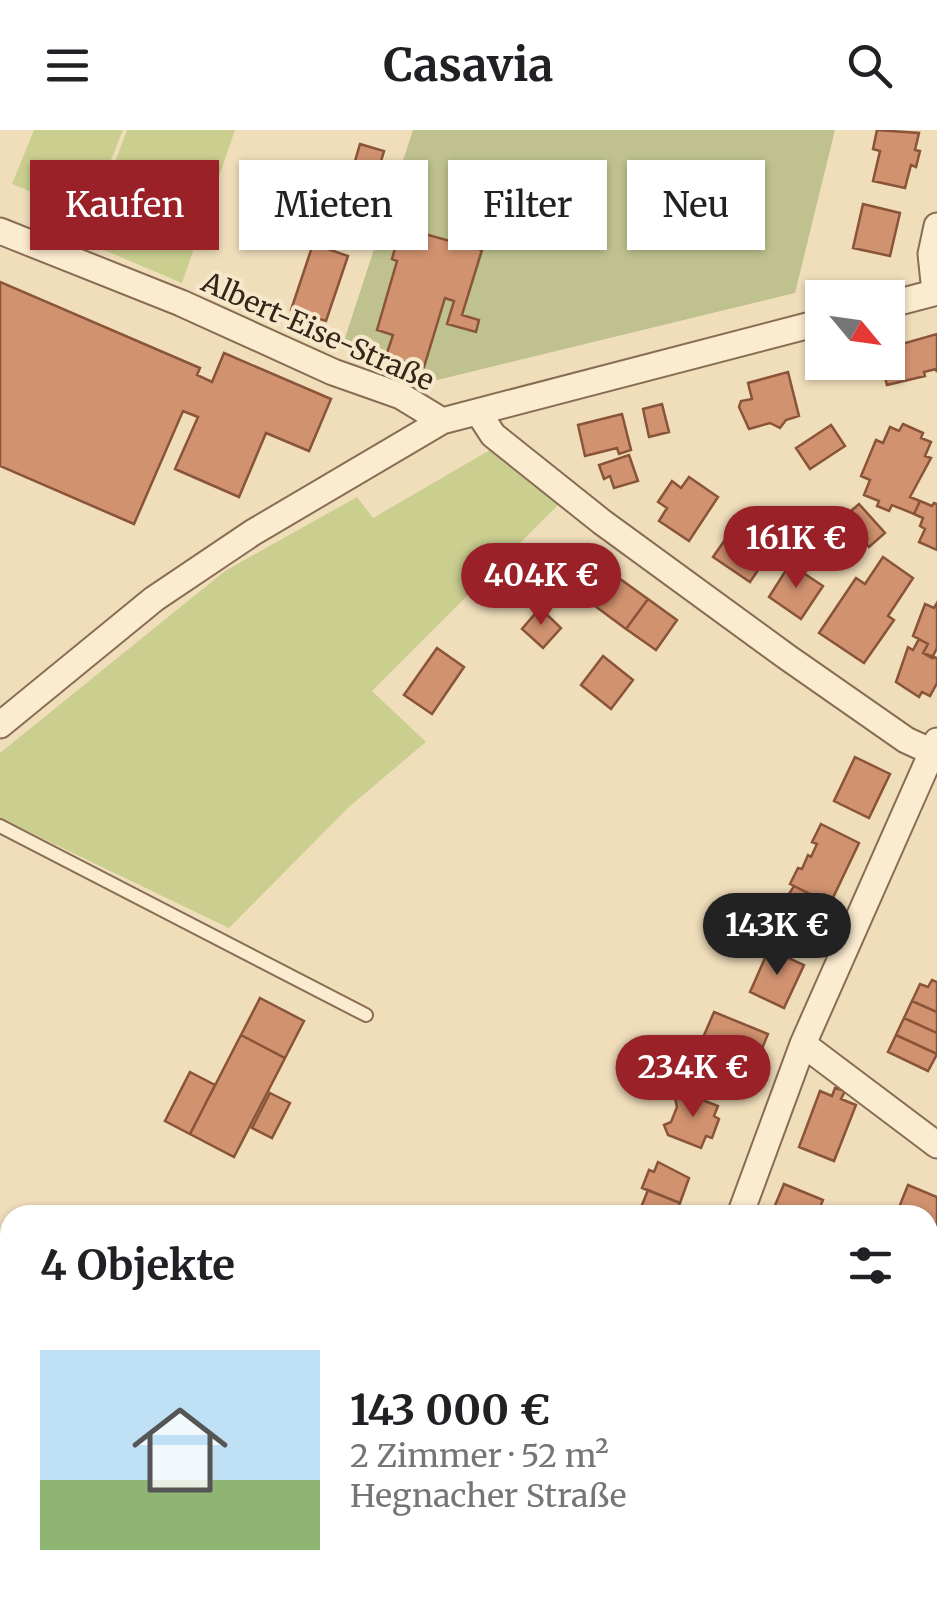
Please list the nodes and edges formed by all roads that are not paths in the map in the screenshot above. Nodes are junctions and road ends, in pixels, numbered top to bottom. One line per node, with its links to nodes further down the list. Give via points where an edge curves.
1 (937, 226): 3 (street, via 931,254)
2 (0, 231): 7 (street, Albert-Eise-Straße, via 402,396)
3 (936, 292): 4 (street)
4 (905, 300)
5 (805, 326): 6 (street)
6 (478, 412): 7 (street); 9 (street, via 493,435 602,522 906,740)
7 (442, 422): 8 (street, via 154,599)
8 (0, 725)
9 (934, 747): 12 (street)
10 (0, 826): 11 (lane)
11 (366, 1015)
12 (803, 1044): 13 (street); 14 (street)
13 (937, 1145)
14 (744, 1205)

